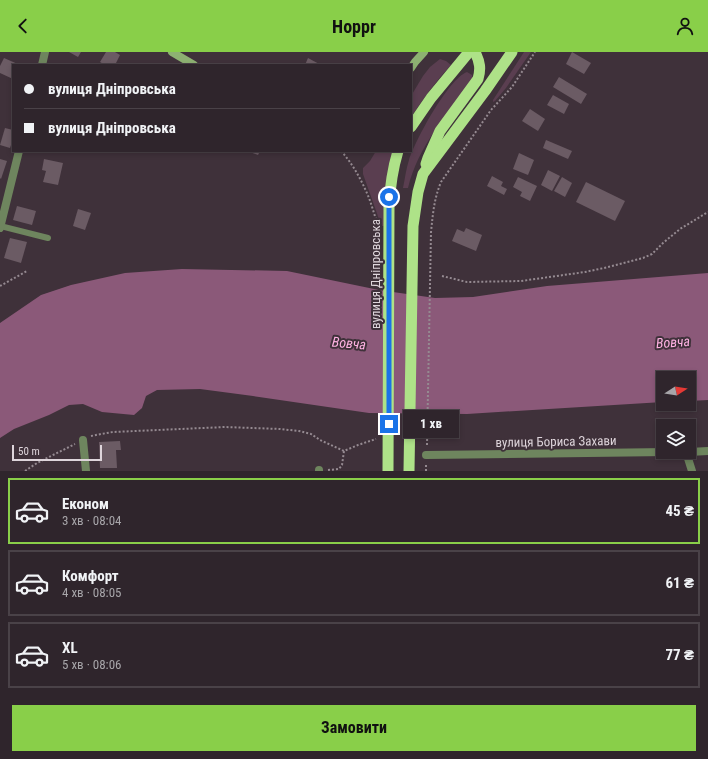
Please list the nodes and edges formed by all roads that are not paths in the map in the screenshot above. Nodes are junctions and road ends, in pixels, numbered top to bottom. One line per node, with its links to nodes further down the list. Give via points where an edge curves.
1 (45, 52): 7 (street)
2 (172, 52): 8 (main road)
3 (424, 52): 9 (main road)
4 (469, 52): 10 (highway)
5 (475, 52): 13 (highway, via 480,63 478,79 440,131)
6 (512, 52): 13 (highway)
7 (42, 64)
8 (192, 64)
9 (412, 66)
10 (412, 126)
11 (19, 152): 14 (street)
12 (398, 152): 23 (highway, вулиця Дніпровська, via 390,187)
13 (423, 174): 24 (highway, via 413,226)
14 (0, 227): 15 (lane)
15 (48, 238)
16 (83, 440): 22 (street)
17 (708, 451): 19 (street)
18 (656, 452): 20 (street, вулиця Бориса Захави)
19 (696, 452)
20 (426, 455)
21 (688, 459): 25 (street)
22 (86, 471)
23 (388, 471)
24 (409, 471)
25 (692, 471)

